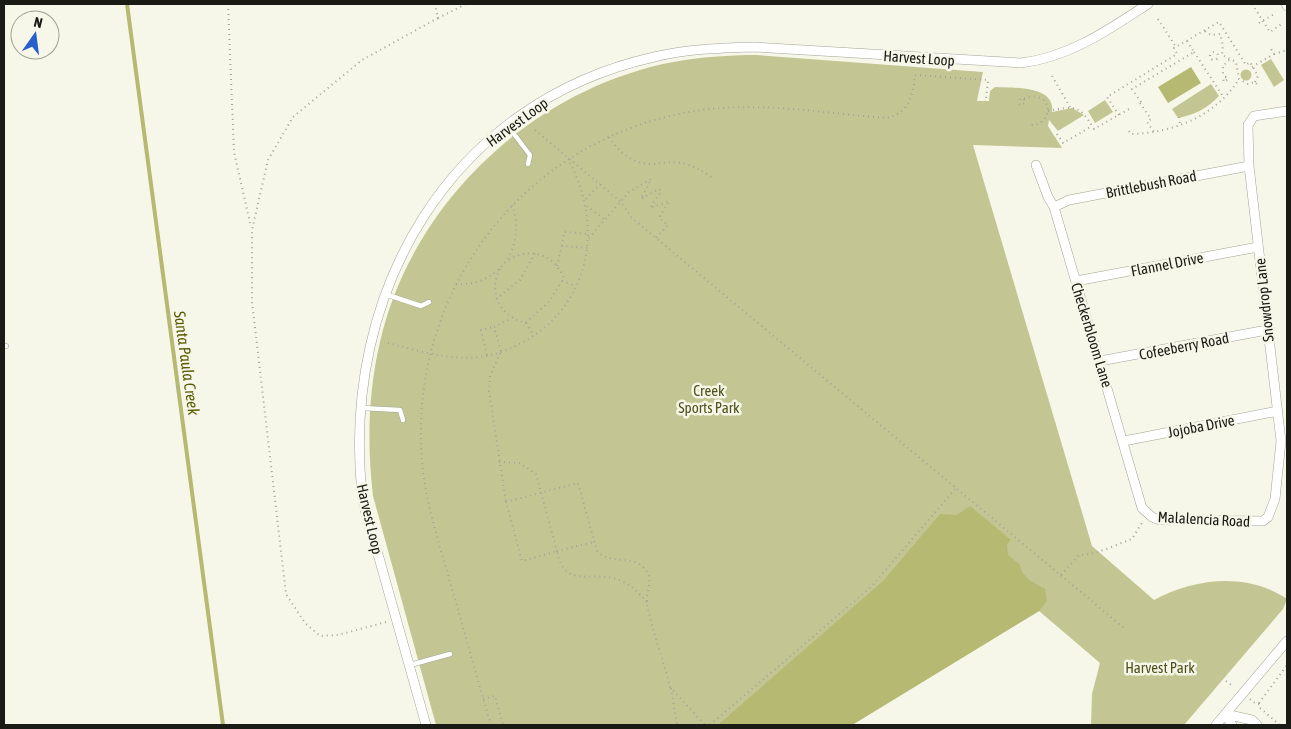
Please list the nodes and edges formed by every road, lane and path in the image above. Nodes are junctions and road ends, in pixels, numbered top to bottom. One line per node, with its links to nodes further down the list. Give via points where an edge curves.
1 (228, 4): 60 (path, via 234,152)
2 (435, 4): 7 (path)
3 (466, 4): 7 (path)
4 (1148, 4): 41 (street, Harvest Loop, via 1064,53 1021,63 754,47 683,51 628,63 584,80 550,97)
5 (1252, 4): 9 (path)
6 (1276, 13): 9 (path)
7 (438, 18): 60 (path, via 362,60 293,117 268,160)
8 (1158, 19): 14 (path)
9 (1262, 21): 10 (path); 11 (path, via 1270,32)
10 (1259, 23)
11 (1282, 23)
12 (1204, 30): 13 (path); 18 (path, via 1211,35 1220,34); 22 (path, via 1219,22 1246,65 1250,62)
13 (1187, 41): 14 (path); 17 (path)
14 (1176, 47): 37 (path, via 1177,54 1107,97)
15 (1271, 49): 19 (path)
16 (1287, 50): 19 (path)
17 (1194, 52): 28 (path); 45 (path, via 1132,89 1151,119 1147,122)
18 (1222, 53): 20 (path); 21 (path)
19 (1274, 54): 22 (path)
20 (1218, 55)
21 (1230, 59): 24 (path, via 1222,68); 25 (path, via 1237,64)
22 (1252, 67): 26 (path, via 1258,76)
23 (1052, 76): 31 (path)
24 (1226, 77)
25 (1240, 79): 26 (path, via 1248,84); 28 (path)
26 (1255, 82): 27 (path)
27 (1259, 87)
28 (1224, 98): 36 (path)
29 (986, 99): 47 (path, via 988,80 915,74 909,103 901,113 886,118 724,108 660,118)
30 (1024, 99): 35 (path, via 1041,98)
31 (1070, 106): 35 (path); 42 (path, via 1084,113)
32 (1129, 109): 37 (path)
33 (1202, 110): 36 (path)
34 (1287, 110): 51 (street, Snowdrop Lane, via 1250,119)
35 (1048, 111): 39 (path, via 1041,123)
36 (1204, 114): 40 (path)
37 (1119, 115): 42 (path, via 1094,129)
38 (1179, 117): 40 (path)
39 (1029, 125)
40 (1180, 125): 45 (path)
41 (508, 126): 49 (lane, via 530,155); 75 (street, Harvest Loop, via 463,166 429,208 404,248)
42 (1092, 126): 46 (path, via 1063,143)
43 (535, 130): 48 (path)
44 (1129, 130): 45 (path, via 1131,134)
45 (1154, 132)
46 (1057, 134)
47 (609, 137): 48 (path); 52 (path, via 620,152 632,160 650,164 682,163)
48 (568, 159): 53 (path); 54 (path); 56 (path)
49 (528, 164)
50 (1036, 164): 58 (street, Checkerbloom Lane)
51 (1249, 166): 58 (street, Brittlebush Road, via 1069,200); 65 (street, Snowdrop Lane)
52 (712, 178)
53 (600, 184): 54 (path); 55 (path)
54 (585, 199): 57 (path)
55 (621, 202): 59 (path); 63 (path, via 632,218); 63 (path, via 629,192 651,179 642,200 659,189 650,208 669,201 658,218 668,226)
56 (512, 205): 68 (path, via 517,230 514,247); 73 (path, via 480,244)
57 (587, 206): 59 (path); 61 (path)
58 (1054, 208): 72 (street, Checkerbloom Lane)
59 (605, 220): 62 (path)
60 (252, 230): 104 (path, via 252,302 286,594 306,623 320,636 338,635)
61 (589, 234): 62 (path); 64 (path, via 564,232)
62 (589, 238): 66 (path)
63 (656, 238): 95 (path)
64 (562, 246): 66 (path); 69 (path)
65 (1258, 247): 72 (street, Flannel Drive); 81 (street, Snowdrop Lane)
66 (588, 248): 74 (path)
67 (535, 253): 68 (path, via 520,254); 69 (path); 76 (path, via 520,280)
68 (506, 262): 70 (path)
69 (557, 266): 71 (path, via 564,278)
70 (500, 269): 73 (path, via 477,282); 76 (path, via 495,282)
71 (562, 280): 74 (path); 79 (path, via 548,303)
72 (1076, 281): 87 (street, Checkerbloom Lane)
73 (456, 284): 85 (path, via 441,317)
74 (576, 286): 82 (path, via 559,312)
75 (384, 293): 77 (lane, via 421,306); 88 (street, Harvest Loop, via 370,340)
76 (496, 299): 78 (path)
77 (429, 302)
78 (512, 318): 79 (path); 80 (path)
79 (526, 323): 82 (path)
80 (494, 327): 84 (path); 86 (path, via 481,330)
81 (1266, 330): 87 (street, Cofeeberry Road); 89 (street, Snowdrop Lane)
82 (534, 336): 84 (path)
83 (388, 343): 85 (path)
84 (500, 352): 86 (path); 94 (path, via 490,376 489,391)
85 (431, 354): 86 (path); 113 (path, via 421,422 423,471 435,530)
86 (486, 355)
87 (1100, 361): 92 (street, Checkerbloom Lane)
88 (360, 408): 90 (lane, via 400,410); 104 (street, Harvest Loop, via 362,497)
89 (1278, 411): 91 (street, Snowdrop Lane); 92 (street, Jojoba Drive)
90 (403, 420)
91 (1284, 421): 93 (street, Snowdrop Lane)
92 (1124, 441): 98 (street, Checkerbloom Lane)
93 (1284, 442): 99 (street, Snowdrop Lane, via 1275,500)
94 (498, 462): 96 (path, via 525,464 536,474); 97 (path)
95 (956, 488): 102 (path); 121 (path, via 871,587)
96 (542, 492): 97 (path); 100 (path, via 578,483); 101 (path)
97 (506, 502): 101 (path, via 522,561)
98 (1144, 511): 99 (street, Malalencia Road, via 1160,520 1253,522); 102 (path, via 1132,539 1090,555 1079,555)
99 (1268, 517)
100 (594, 542): 101 (path); 103 (path, via 597,551 606,558 637,562 645,568 650,581)
101 (557, 551): 103 (path, via 562,566 572,575 617,580 634,589)
102 (1061, 576): 105 (path)
103 (647, 602): 111 (path)
104 (396, 619): 109 (street, Harvest Loop)
105 (1124, 628)
106 (1287, 641): 112 (street)
107 (450, 654): 109 (lane)
108 (1287, 665): 114 (path)
109 (408, 666): 116 (street, Harvest Loop)
110 (1226, 681): 112 (path)
111 (670, 687): 119 (path); 120 (path)
112 (1243, 694): 114 (path); 115 (street)
113 (483, 699): 117 (path); 118 (path, via 495,696)
114 (1259, 704): 125 (path)
115 (1225, 714): 122 (street); 123 (street); 124 (street, via 1252,720)
116 (426, 725)
117 (491, 725)
118 (504, 725)
119 (677, 725)
120 (705, 725)
121 (710, 725)
122 (1216, 725)
123 (1232, 725)
124 (1257, 725)
125 (1280, 725)

